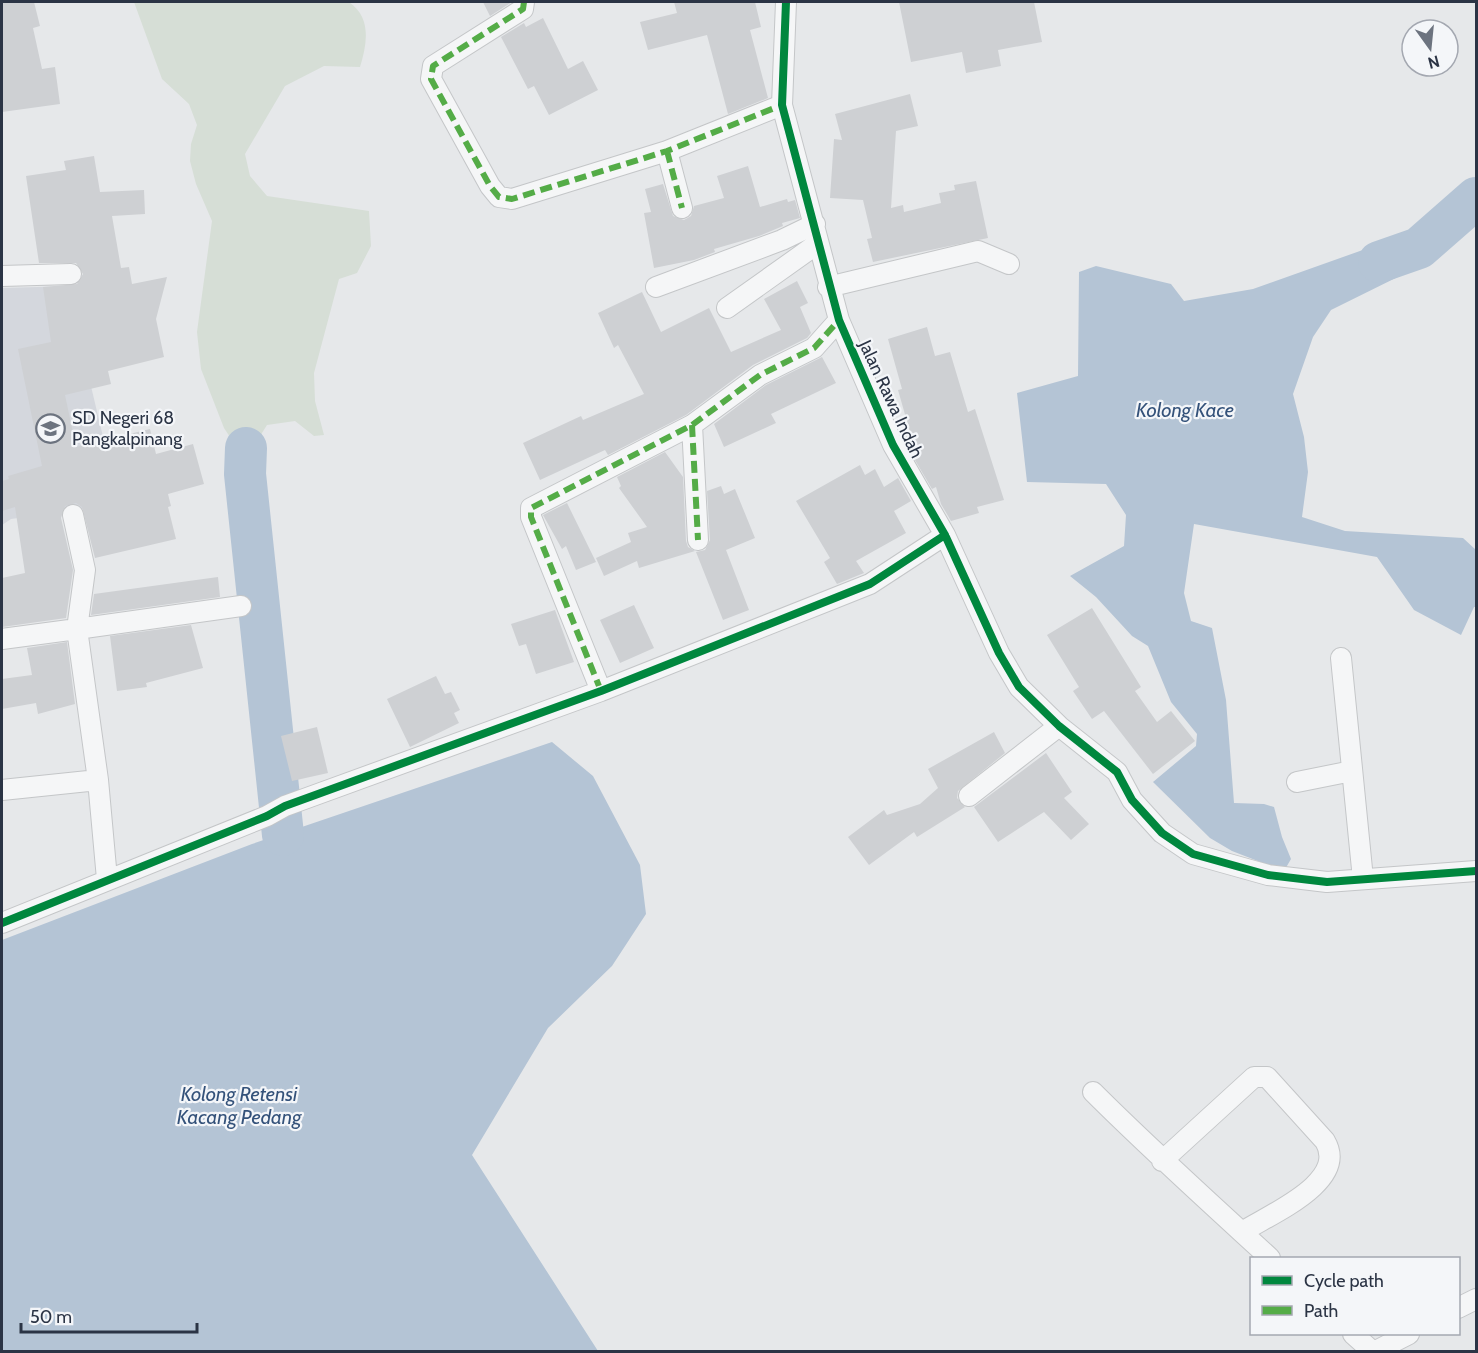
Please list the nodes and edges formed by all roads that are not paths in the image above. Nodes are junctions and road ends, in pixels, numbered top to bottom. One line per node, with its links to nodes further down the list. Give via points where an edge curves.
1 (524, 2): 4 (street, via 523,9 430,70 431,79 490,186 500,197 512,199)
2 (788, 2): 3 (street, Jalan Rawa Indah)
3 (782, 105): 4 (street); 6 (street, Jalan Rawa Indah)
4 (668, 151): 5 (street)
5 (682, 208)
6 (815, 224): 7 (street, Jalan Rawa Indah); 11 (street)
7 (818, 244): 12 (street, Jalan Rawa Indah); 13 (street)
8 (1009, 264): 12 (street, via 978,251)
9 (70, 274): 10 (street)
10 (2, 276)
11 (656, 286)
12 (828, 286): 14 (street, Jalan Rawa Indah)
13 (727, 308)
14 (839, 320): 15 (street, via 814,348 760,375); 17 (street, Jalan Rawa Indah, via 893,445)
15 (692, 425): 18 (street); 23 (street, via 531,508 531,517)
16 (74, 515): 20 (street, via 85,570)
17 (945, 535): 23 (street, via 870,584); 24 (street, Jalan Rawa Indah, via 994,643 1019,687)
18 (698, 540)
19 (240, 606): 20 (street)
20 (77, 629): 21 (street); 26 (street)
21 (2, 639)
22 (1341, 658): 25 (street)
23 (601, 691): 31 (street, via 285,806)
24 (1059, 726): 29 (street); 32 (street, Jalan Rawa Indah, via 1117,772 1132,800 1162,833 1193,854 1300,880)
25 (1352, 771): 27 (street); 32 (street)
26 (98, 780): 28 (street); 31 (street)
27 (1297, 782)
28 (2, 790)
29 (969, 796)
30 (1476, 871): 32 (street, Jalan Rawa Indah)
31 (107, 879): 33 (street, via 73,897)
32 (1363, 879)
33 (2, 923)
34 (1093, 1092): 35 (street)
35 (1162, 1161): 36 (street); 36 (street, via 1254,1077 1267,1077 1325,1141 1331,1150 1331,1161 1327,1174 1315,1186)
36 (1242, 1232): 37 (street)
37 (1269, 1257)
38 (1476, 1299): 39 (street)
39 (1460, 1307)
40 (1354, 1335): 42 (street)
41 (1407, 1335): 42 (street)
42 (1374, 1352)

